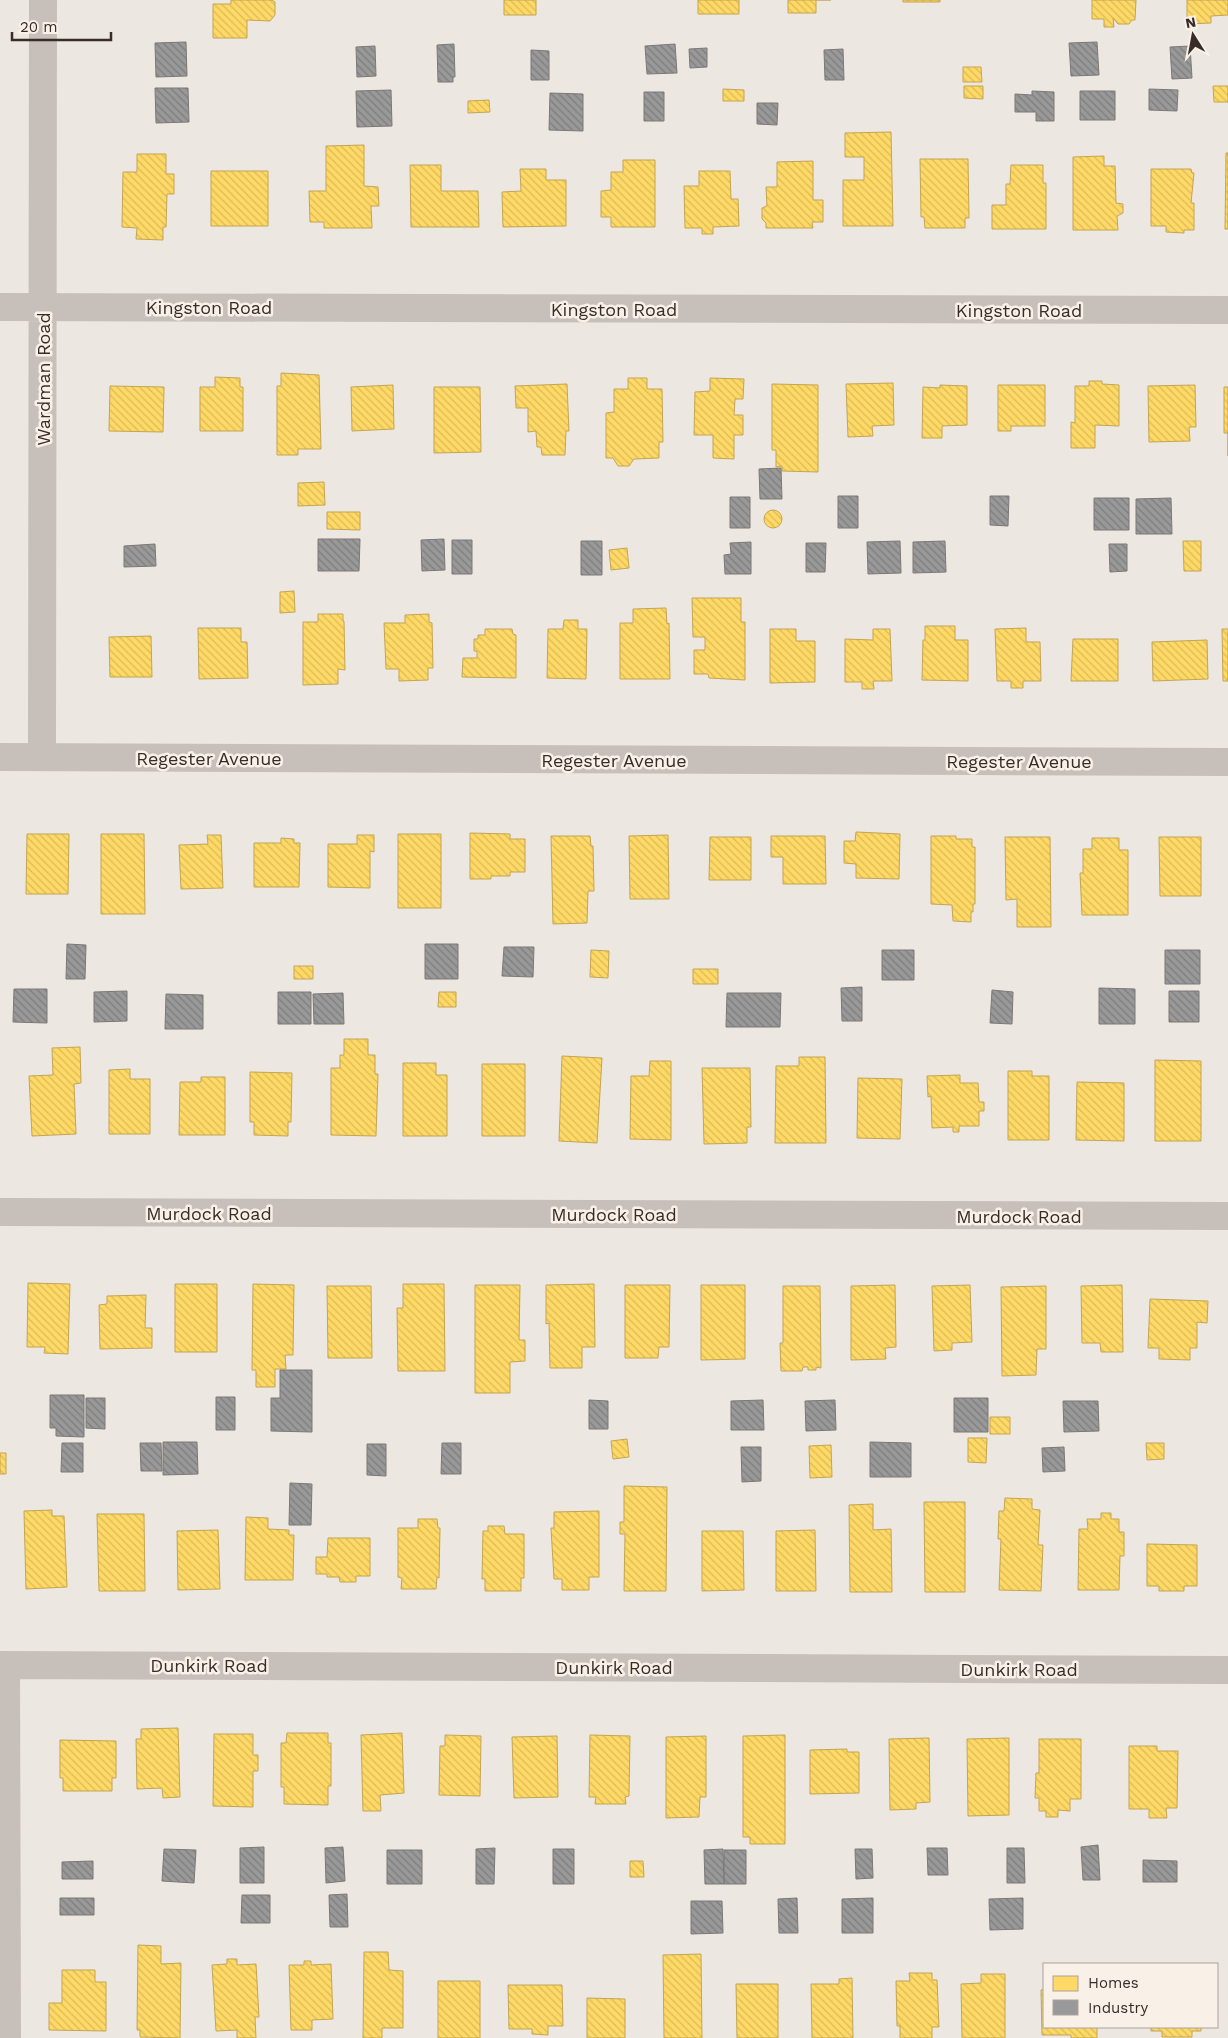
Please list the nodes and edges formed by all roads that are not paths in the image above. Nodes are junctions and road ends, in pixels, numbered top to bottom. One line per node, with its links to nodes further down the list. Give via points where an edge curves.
1 (43, 0): 3 (street, Wardman Road)
2 (0, 307): 3 (street, Kingston Road)
3 (44, 307): 4 (street, Kingston Road); 6 (street, Wardman Road)
4 (1228, 310)
5 (0, 757): 6 (street, Regester Avenue)
6 (42, 757): 7 (street, Regester Avenue)
7 (1228, 762)
8 (0, 1212): 9 (street, Murdock Road)
9 (1228, 1216)
10 (3, 1665): 11 (street, Dunkirk Road); 12 (street)
11 (1228, 1670)
12 (7, 2038)

